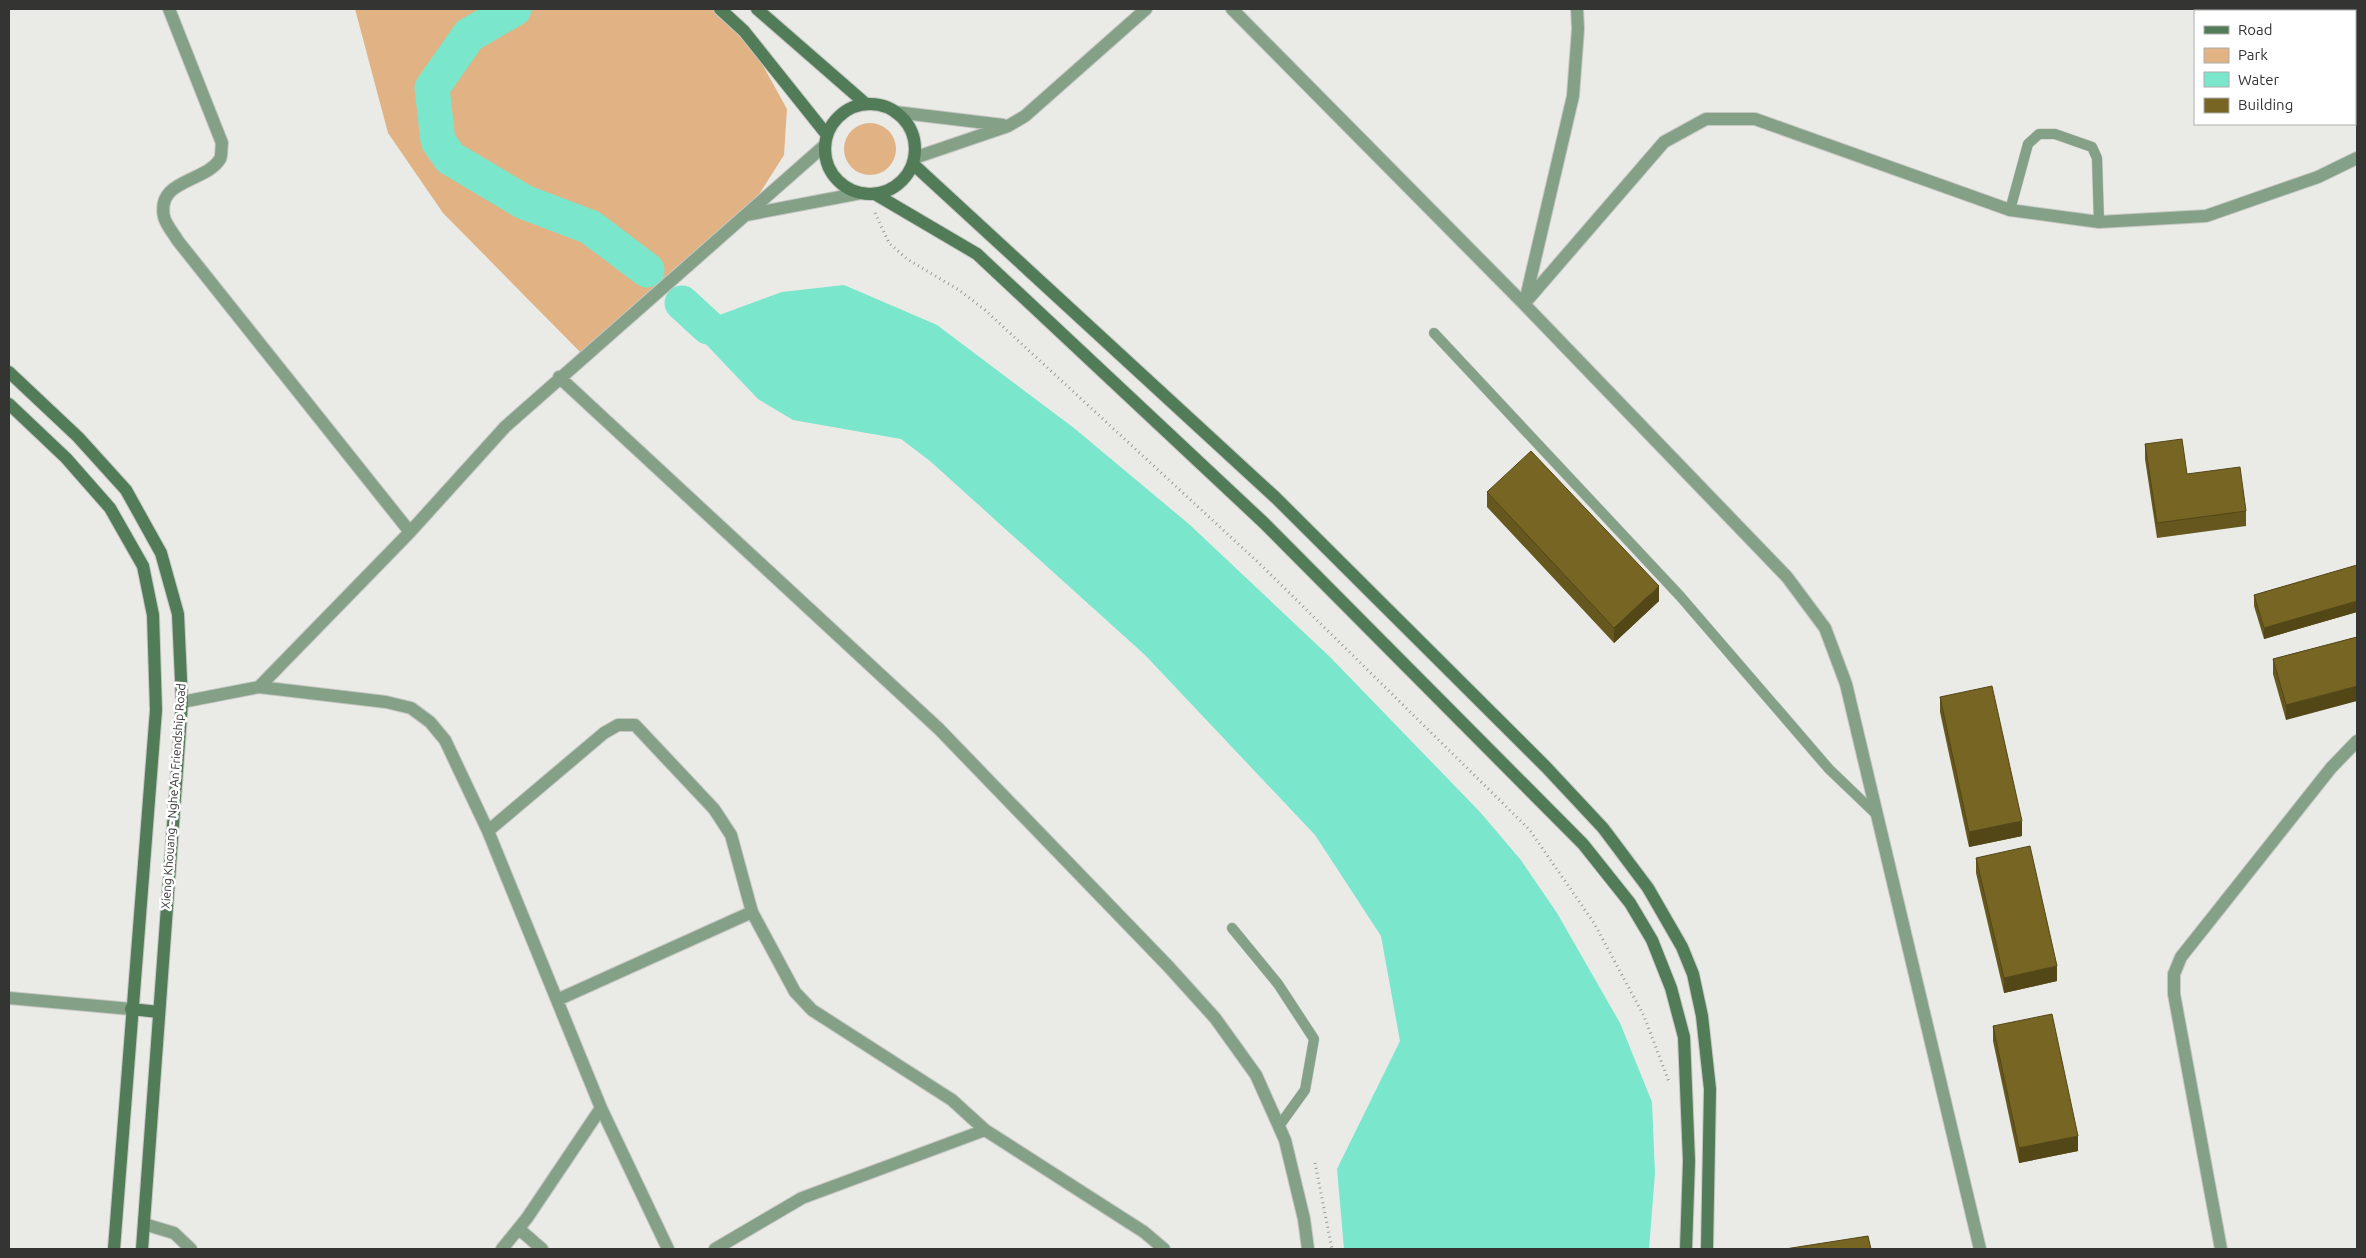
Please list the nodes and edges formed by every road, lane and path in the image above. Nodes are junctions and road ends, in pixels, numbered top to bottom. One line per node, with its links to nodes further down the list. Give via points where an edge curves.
1 (169, 9): 22 (street, via 222,143 221,157 214,165 170,190 163,202 164,218 184,248)
2 (720, 9): 10 (street, via 744,31)
3 (757, 9): 7 (street)
4 (1146, 9): 9 (street, via 1025,116)
5 (1232, 9): 17 (street)
6 (1577, 9): 17 (street, via 1573,96)
7 (866, 104): 8 (street); 10 (street, via 845,111 834,122)
8 (896, 112): 9 (street); 12 (street, via 912,132)
9 (1008, 126): 12 (street)
10 (826, 140): 13 (street, via 826,158 834,176 849,189); 15 (street)
11 (2357, 158): 16 (street, via 2318,177 2206,216)
12 (914, 161): 13 (street, via 898,184 888,191); 52 (street, via 1283,505 1546,767 1603,828 1648,888 1682,947 1693,974 1702,1016 1710,1089)
13 (869, 194): 15 (street); 34 (path, via 889,243 959,290 999,324 1261,565 1529,829 1594,923 1644,1016); 51 (street, via 977,254 1263,522 1583,844 1630,904 1652,940 1671,988 1684,1036 1689,1161)
14 (2010, 210): 16 (street); 16 (lane, via 2028,144 2039,134 2055,134 2092,147 2097,158); 17 (street, via 1755,119 1706,119 1664,142)
15 (746, 214): 20 (street)
16 (2099, 222)
17 (1524, 304): 26 (street, via 1787,577 1825,628 1846,684)
18 (1434, 333): 26 (lane, via 1680,596 1829,769)
19 (9, 372): 24 (street, Xieng Khouang - Nghe An Friendship Road, via 78,437 126,490 161,552 178,614)
20 (560, 377): 22 (street, via 505,427); 36 (street, via 939,729 1161,959 1214,1018 1256,1074)
21 (9, 404): 32 (street, Xieng Khouang - Nghe An Friendship Road, via 66,458 110,508 143,566 153,615 156,710)
22 (410, 532): 23 (street)
23 (259, 688): 24 (street); 27 (street, via 386,702 411,708 430,722 445,740)
24 (182, 702): 33 (street, Xieng Khouang - Nghe An Friendship Road)
25 (2357, 742): 54 (street, via 2331,768 2181,957 2174,974 2174,994)
26 (1877, 815): 53 (street)
27 (488, 831): 28 (street, via 604,733 618,725 635,725 714,809 731,835); 31 (street)
28 (752, 912): 31 (street); 37 (street, via 795,992 812,1010 952,1100)
29 (1232, 928): 36 (lane, via 1278,984 1314,1039 1305,1090)
30 (9, 998): 32 (street)
31 (558, 1000): 35 (street)
32 (131, 1009): 33 (street); 41 (street, Xieng Khouang - Nghe An Friendship Road)
33 (159, 1012): 39 (street, Xieng Khouang - Nghe An Friendship Road)
34 (1669, 1083)
35 (601, 1108): 40 (street); 46 (street)
36 (1279, 1126): 49 (street, via 1304,1219)
37 (985, 1130): 47 (street, via 802,1198); 48 (street, via 1144,1232)
38 (1315, 1163): 50 (path)
39 (144, 1224): 42 (street, Xieng Khouang - Nghe An Friendship Road); 43 (street, via 174,1233)
40 (519, 1229): 44 (street); 45 (street)
41 (114, 1249)
42 (142, 1249)
43 (191, 1249)
44 (502, 1249)
45 (542, 1249)
46 (668, 1249)
47 (715, 1249)
48 (1164, 1249)
49 (1308, 1249)
50 (1332, 1249)
51 (1686, 1249)
52 (1708, 1249)
53 (1980, 1249)
54 (2220, 1249)

